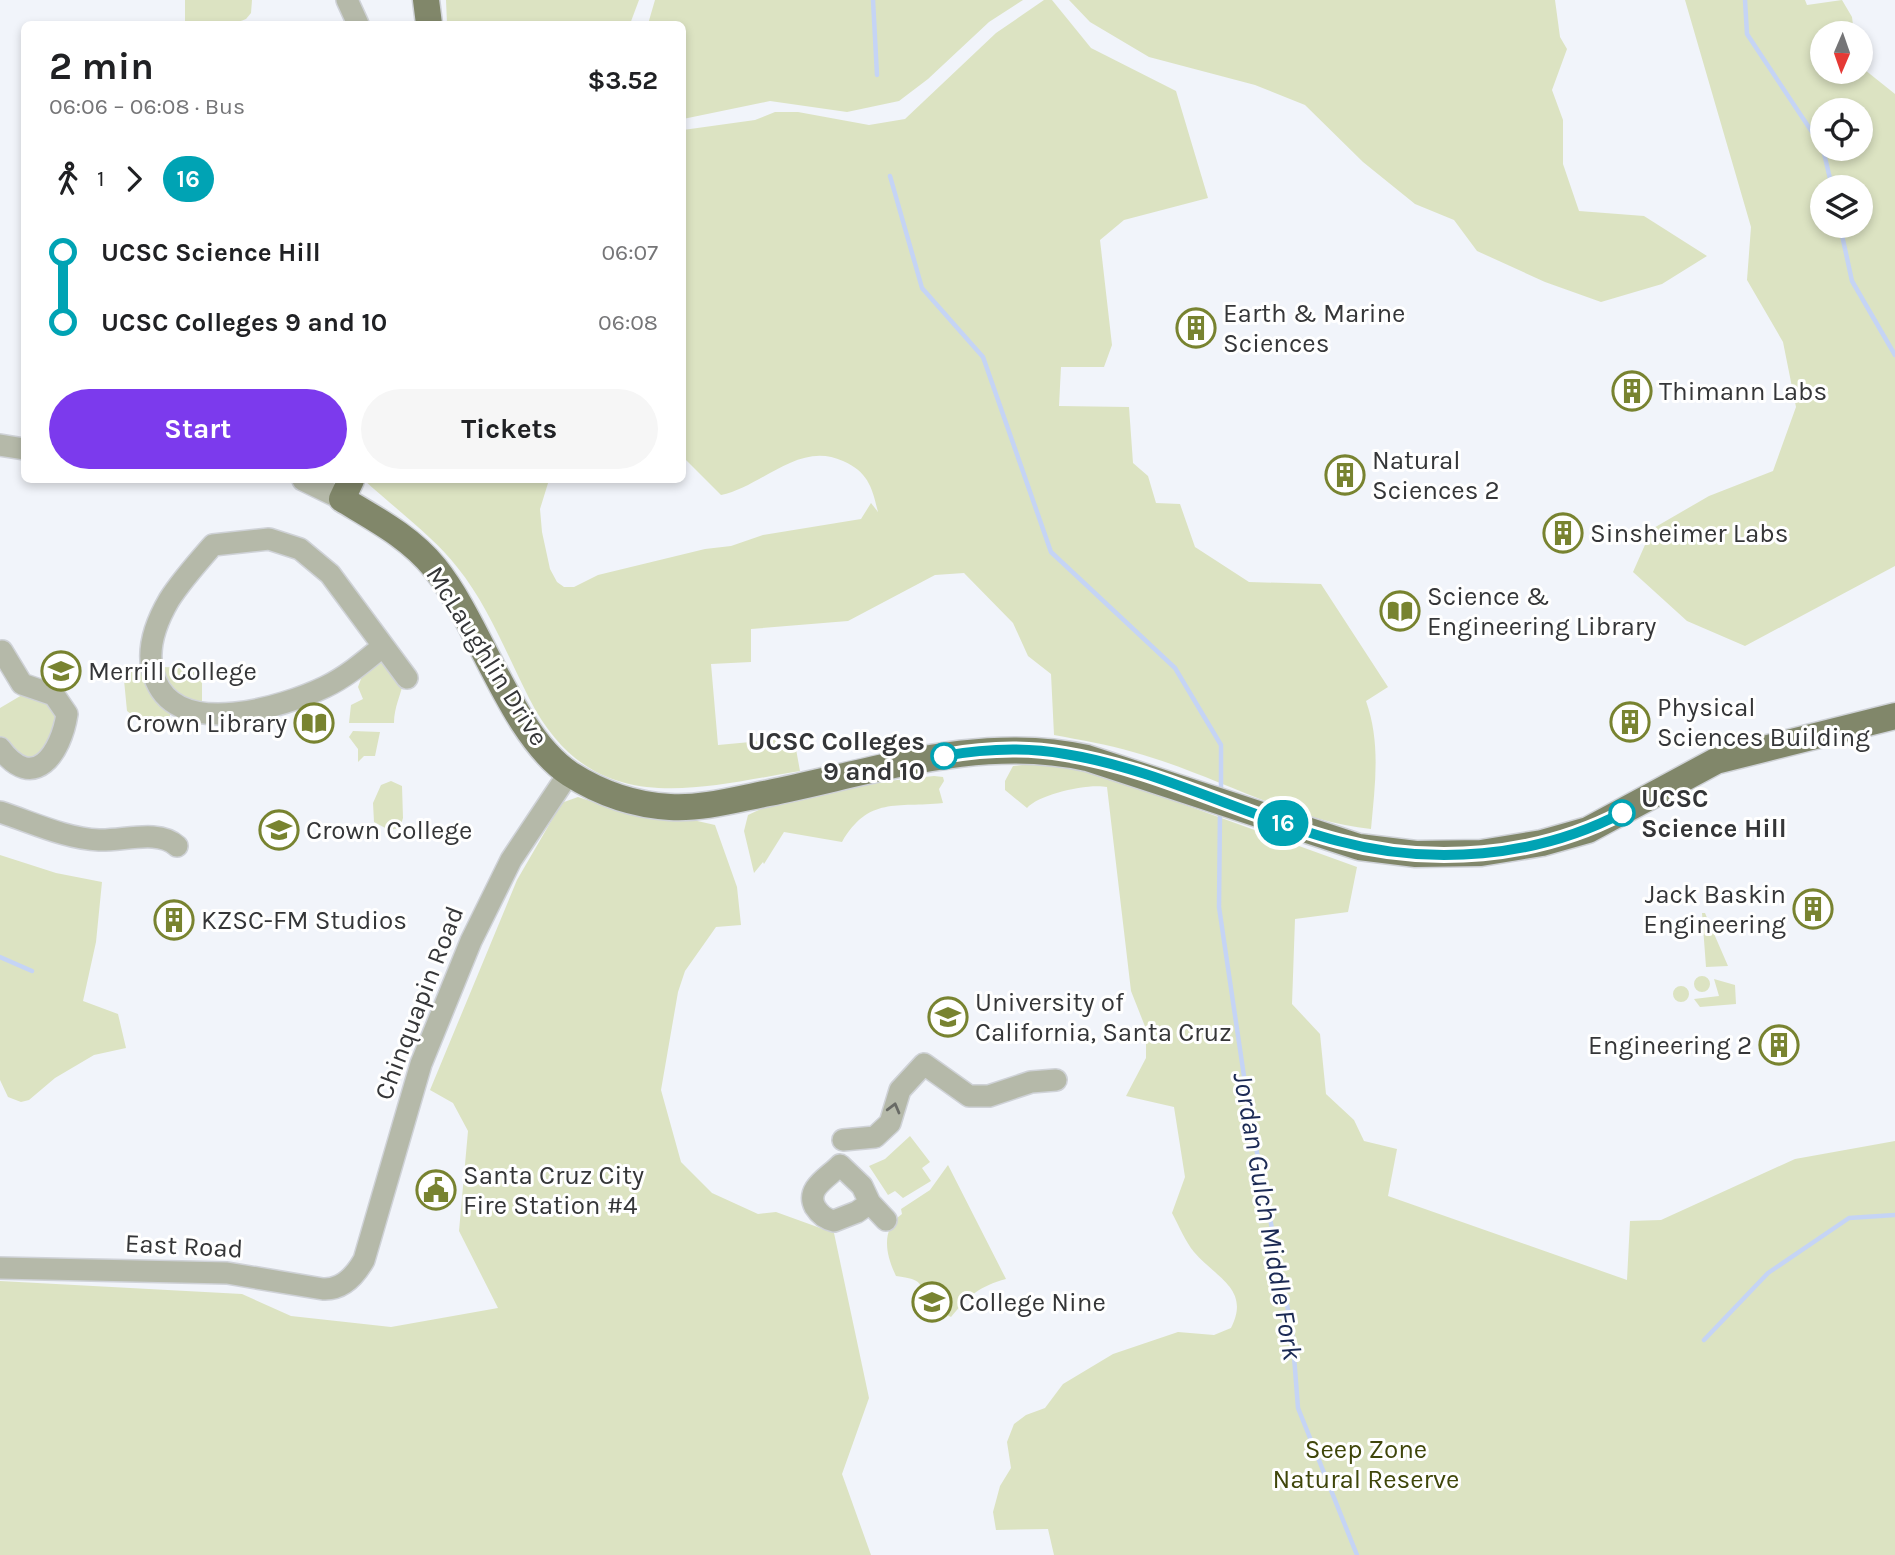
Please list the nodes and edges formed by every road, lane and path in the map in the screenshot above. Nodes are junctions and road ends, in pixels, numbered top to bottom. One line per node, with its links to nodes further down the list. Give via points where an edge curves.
1 (347, 0): 3 (street)
2 (426, 0): 4 (main road)
3 (357, 21)
4 (429, 21)
5 (0, 445): 6 (street)
6 (21, 448)
7 (317, 483): 8 (street, McLaughlin Drive)
8 (346, 489): 14 (main road, McLaughlin Drive, via 434,567 524,723)
9 (382, 647): 9 (street, via 328,686 283,703 236,713 182,711 163,695 150,665 150,647 169,601 204,555 213,545 254,538 270,538 299,549 330,574); 11 (street)
10 (2, 651): 13 (street, via 22,684 54,695 67,714 63,732 43,766 18,766)
11 (407, 678)
12 (1895, 716): 14 (main road, McLaughlin Drive, via 1716,761 1601,824 1542,843 1481,853 1377,850 1065,754 981,752 916,761 707,805 672,807 627,800)
13 (0, 748)
14 (569, 774): 22 (street, Chinquapin Road, via 489,901 421,1064)
15 (0, 812): 16 (street, via 82,838 157,836)
16 (177, 846)
17 (1056, 1080): 18 (street, one-way to 17, via 875,1137 890,1123 900,1090 924,1063 969,1096 989,1096 1031,1082)
18 (843, 1140)
19 (870, 1203): 19 (street, via 841,1220 826,1219 813,1202 816,1187 840,1165 862,1186); 20 (street)
20 (886, 1220)
21 (0, 1268): 22 (street, East Road, via 227,1273 334,1289)
22 (358, 1270)

